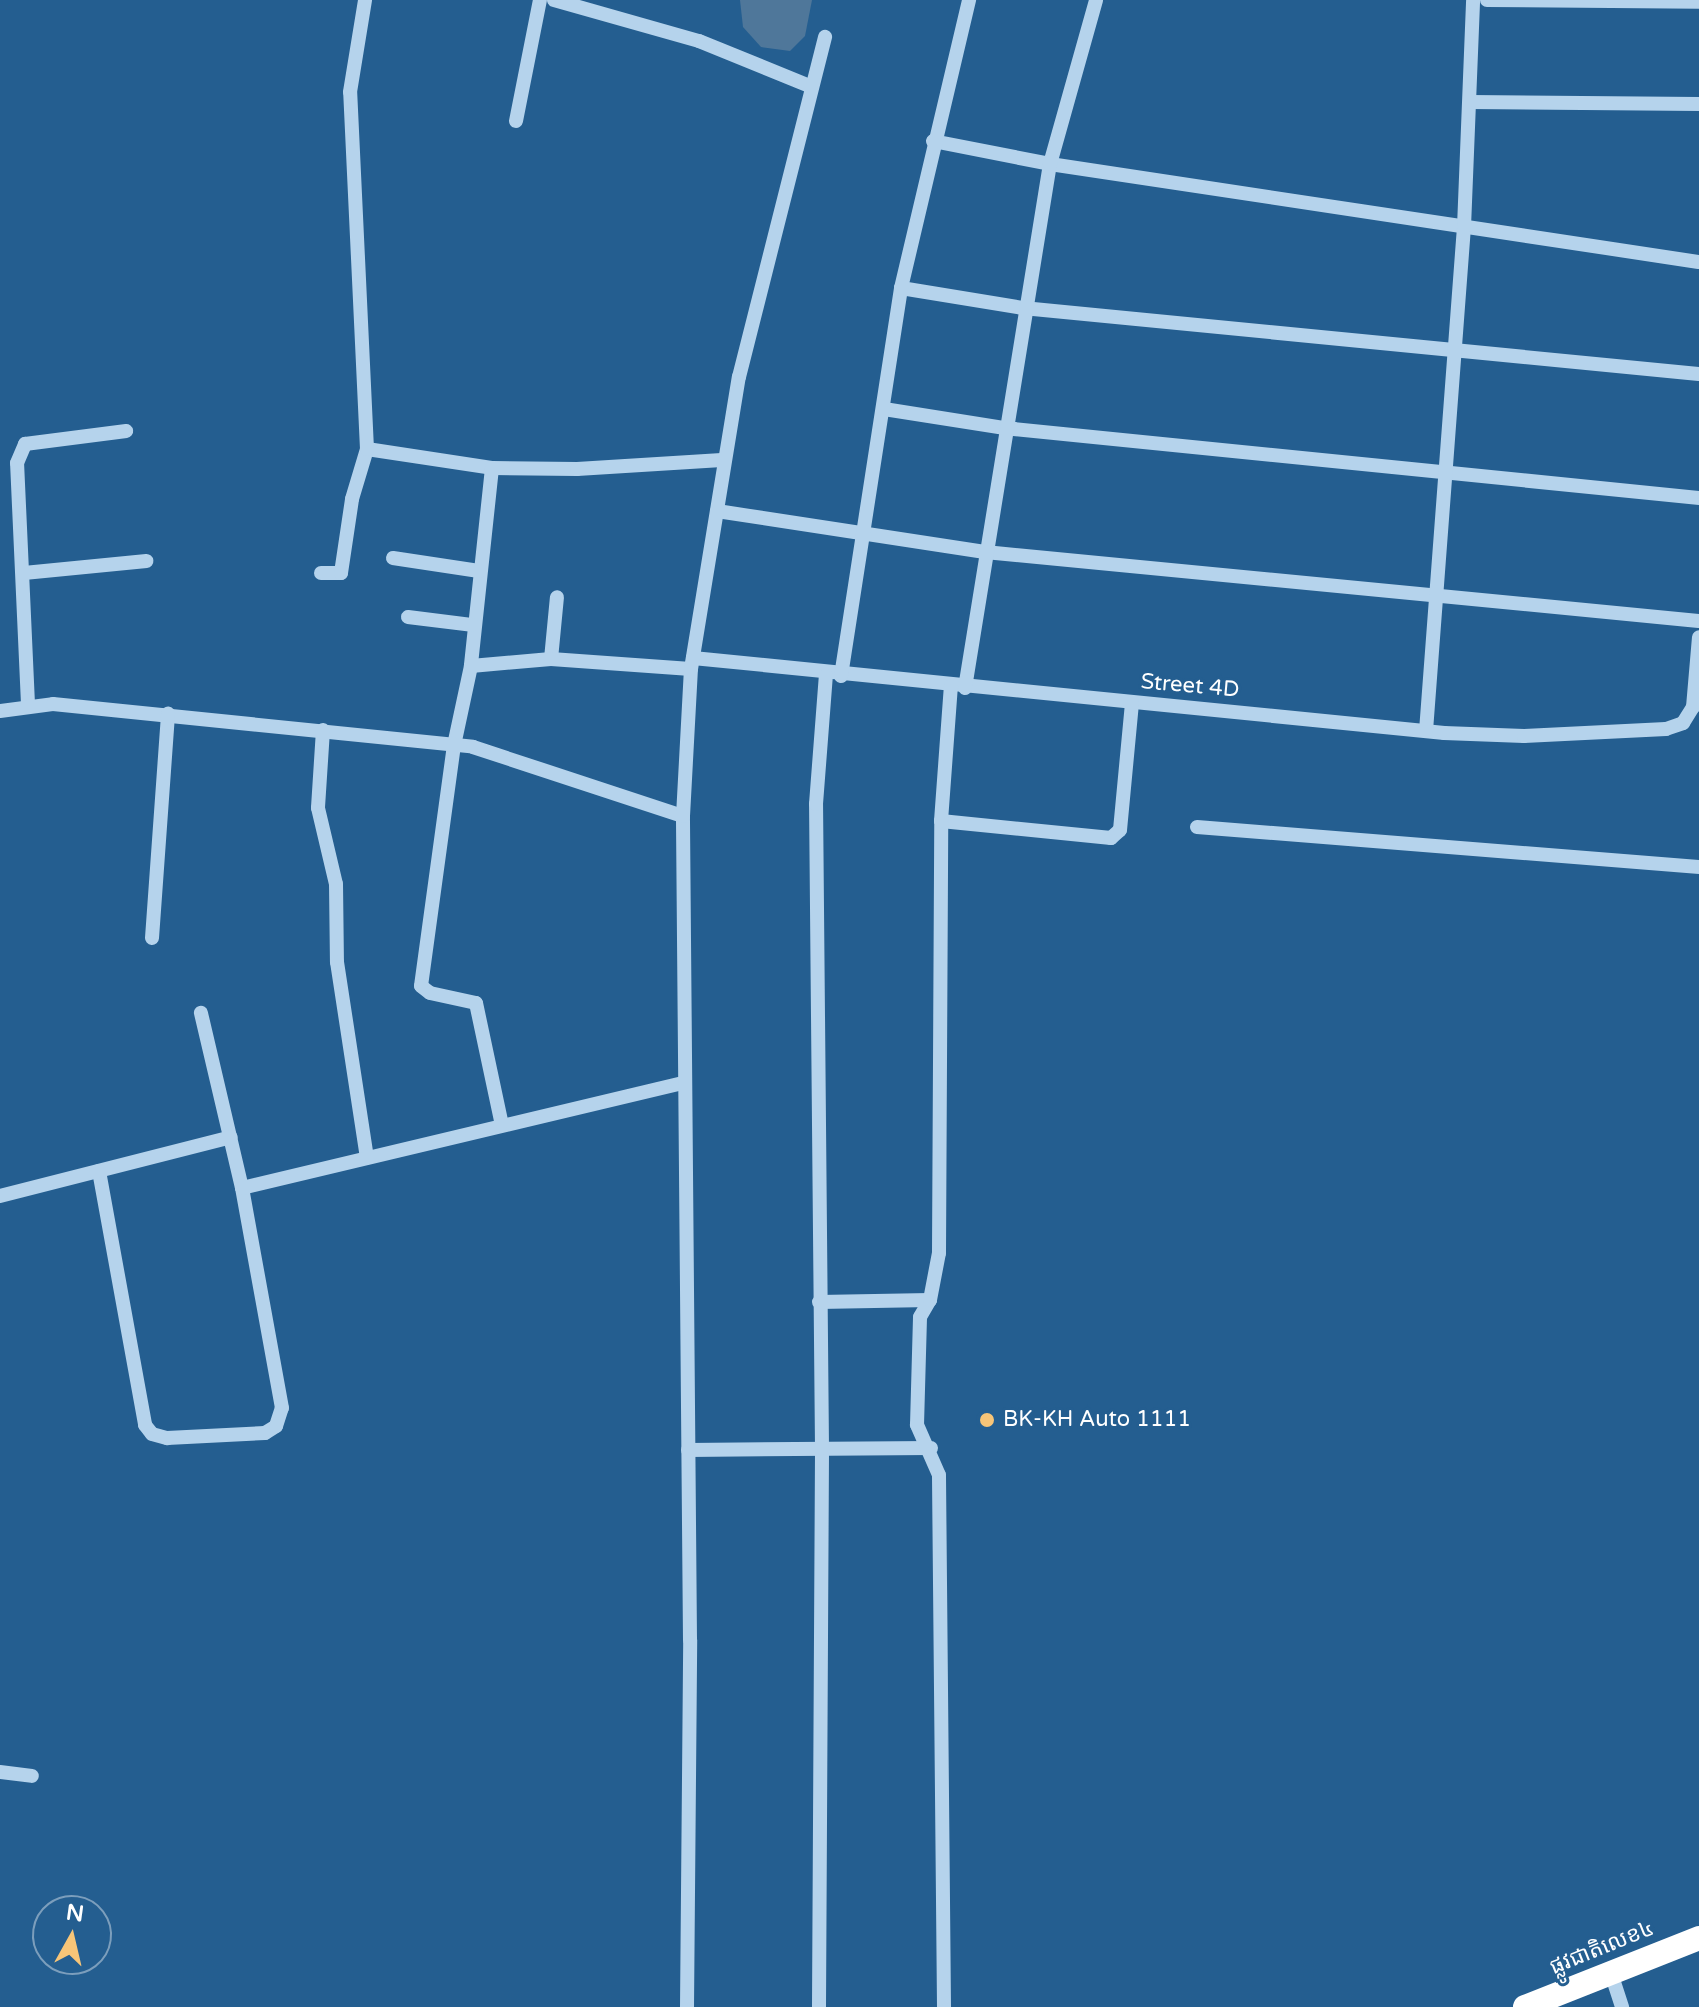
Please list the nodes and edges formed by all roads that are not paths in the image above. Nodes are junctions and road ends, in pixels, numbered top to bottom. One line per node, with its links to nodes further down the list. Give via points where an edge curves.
1 (365, 0): 25 (street, via 350,92)
2 (540, 0): 13 (street)
3 (554, 0): 10 (street, via 699,41)
4 (969, 0): 14 (street)
5 (1096, 0): 15 (street)
6 (1473, 0): 11 (street)
7 (1487, 0): 8 (street)
8 (1699, 2)
9 (825, 37): 10 (street)
10 (810, 86): 26 (street)
11 (1470, 102): 12 (street); 16 (street)
12 (1699, 104)
13 (516, 121)
14 (933, 141): 15 (street); 18 (street)
15 (1050, 164): 16 (street); 19 (street)
16 (1464, 227): 17 (street); 20 (street)
17 (1699, 262)
18 (901, 288): 19 (street); 22 (street)
19 (1023, 308): 20 (street); 23 (street)
20 (1454, 350): 21 (street); 28 (street)
21 (1699, 374)
22 (884, 409): 23 (street); 31 (street)
23 (1004, 428): 28 (street); 32 (street)
24 (126, 431): 36 (street, via 25,444 17,463)
25 (367, 449): 27 (street); 37 (street, via 352,499 341,573)
26 (722, 460): 27 (street); 30 (street)
27 (492, 468): 35 (street)
28 (1444, 475): 29 (street); 38 (street)
29 (1699, 498)
30 (717, 511): 31 (street); 45 (street)
31 (864, 534): 32 (street); 47 (street)
32 (985, 552): 38 (street); 48 (street)
33 (393, 558): 35 (street)
34 (146, 561): 36 (street)
35 (479, 571): 42 (street)
36 (24, 573): 50 (street)
37 (321, 573)
38 (1438, 594): 41 (street); 54 (street)
39 (557, 597): 44 (street)
40 (408, 617): 42 (street)
41 (1699, 621)
42 (472, 625): 46 (street)
43 (1699, 637): 54 (street, Street 4D, via 1693,707 1683,723 1666,729 1524,736)
44 (551, 659): 45 (street, Street 4D); 46 (street, Street 4D)
45 (692, 664): 47 (street, Street 4D); 56 (street)
46 (471, 666): 55 (street)
47 (834, 675): 48 (street, Street 4D); 70 (street, via 816,804)
48 (958, 687): 49 (street, Street 4D); 57 (street)
49 (1132, 703): 54 (street, Street 4D); 57 (street, via 1120,830 1111,838)
50 (28, 704): 51 (street); 52 (street)
51 (0, 711)
52 (168, 714): 53 (street); 60 (street)
53 (323, 730): 55 (street); 65 (street, via 318,808 336,884 337,962)
54 (1426, 731)
55 (454, 745): 56 (street, via 514,758); 63 (street, via 421,986 430,993 476,1003)
56 (683, 816): 62 (street)
57 (941, 821): 69 (street, via 939,1253)
58 (1197, 827): 59 (street)
59 (1699, 867)
60 (152, 938)
61 (201, 1013): 64 (street)
62 (683, 1083): 63 (street); 73 (street)
63 (502, 1125): 65 (street)
64 (231, 1137): 66 (street); 67 (street)
65 (367, 1158): 67 (street)
66 (99, 1171): 67 (street, via 145,1425 152,1434 167,1438 265,1433 279,1417); 68 (street)
67 (242, 1188)
68 (0, 1196)
69 (930, 1300): 70 (street); 72 (street, via 920,1317 917,1425)
70 (819, 1302): 71 (street)
71 (822, 1448): 72 (street); 73 (street); 79 (street)
72 (931, 1448): 80 (street, via 939,1475)
73 (688, 1450): 78 (street)
74 (0, 1772): 75 (street)
75 (32, 1776)
76 (1699, 1938): 77 (highway, ផ្លូវជាតិលេខ៤)
77 (1611, 1973): 81 (highway, ផ្លូវជាតិលេខ៤); 82 (street)
78 (687, 2007)
79 (819, 2007)
80 (944, 2007)
81 (1525, 2007)
82 (1622, 2007)

